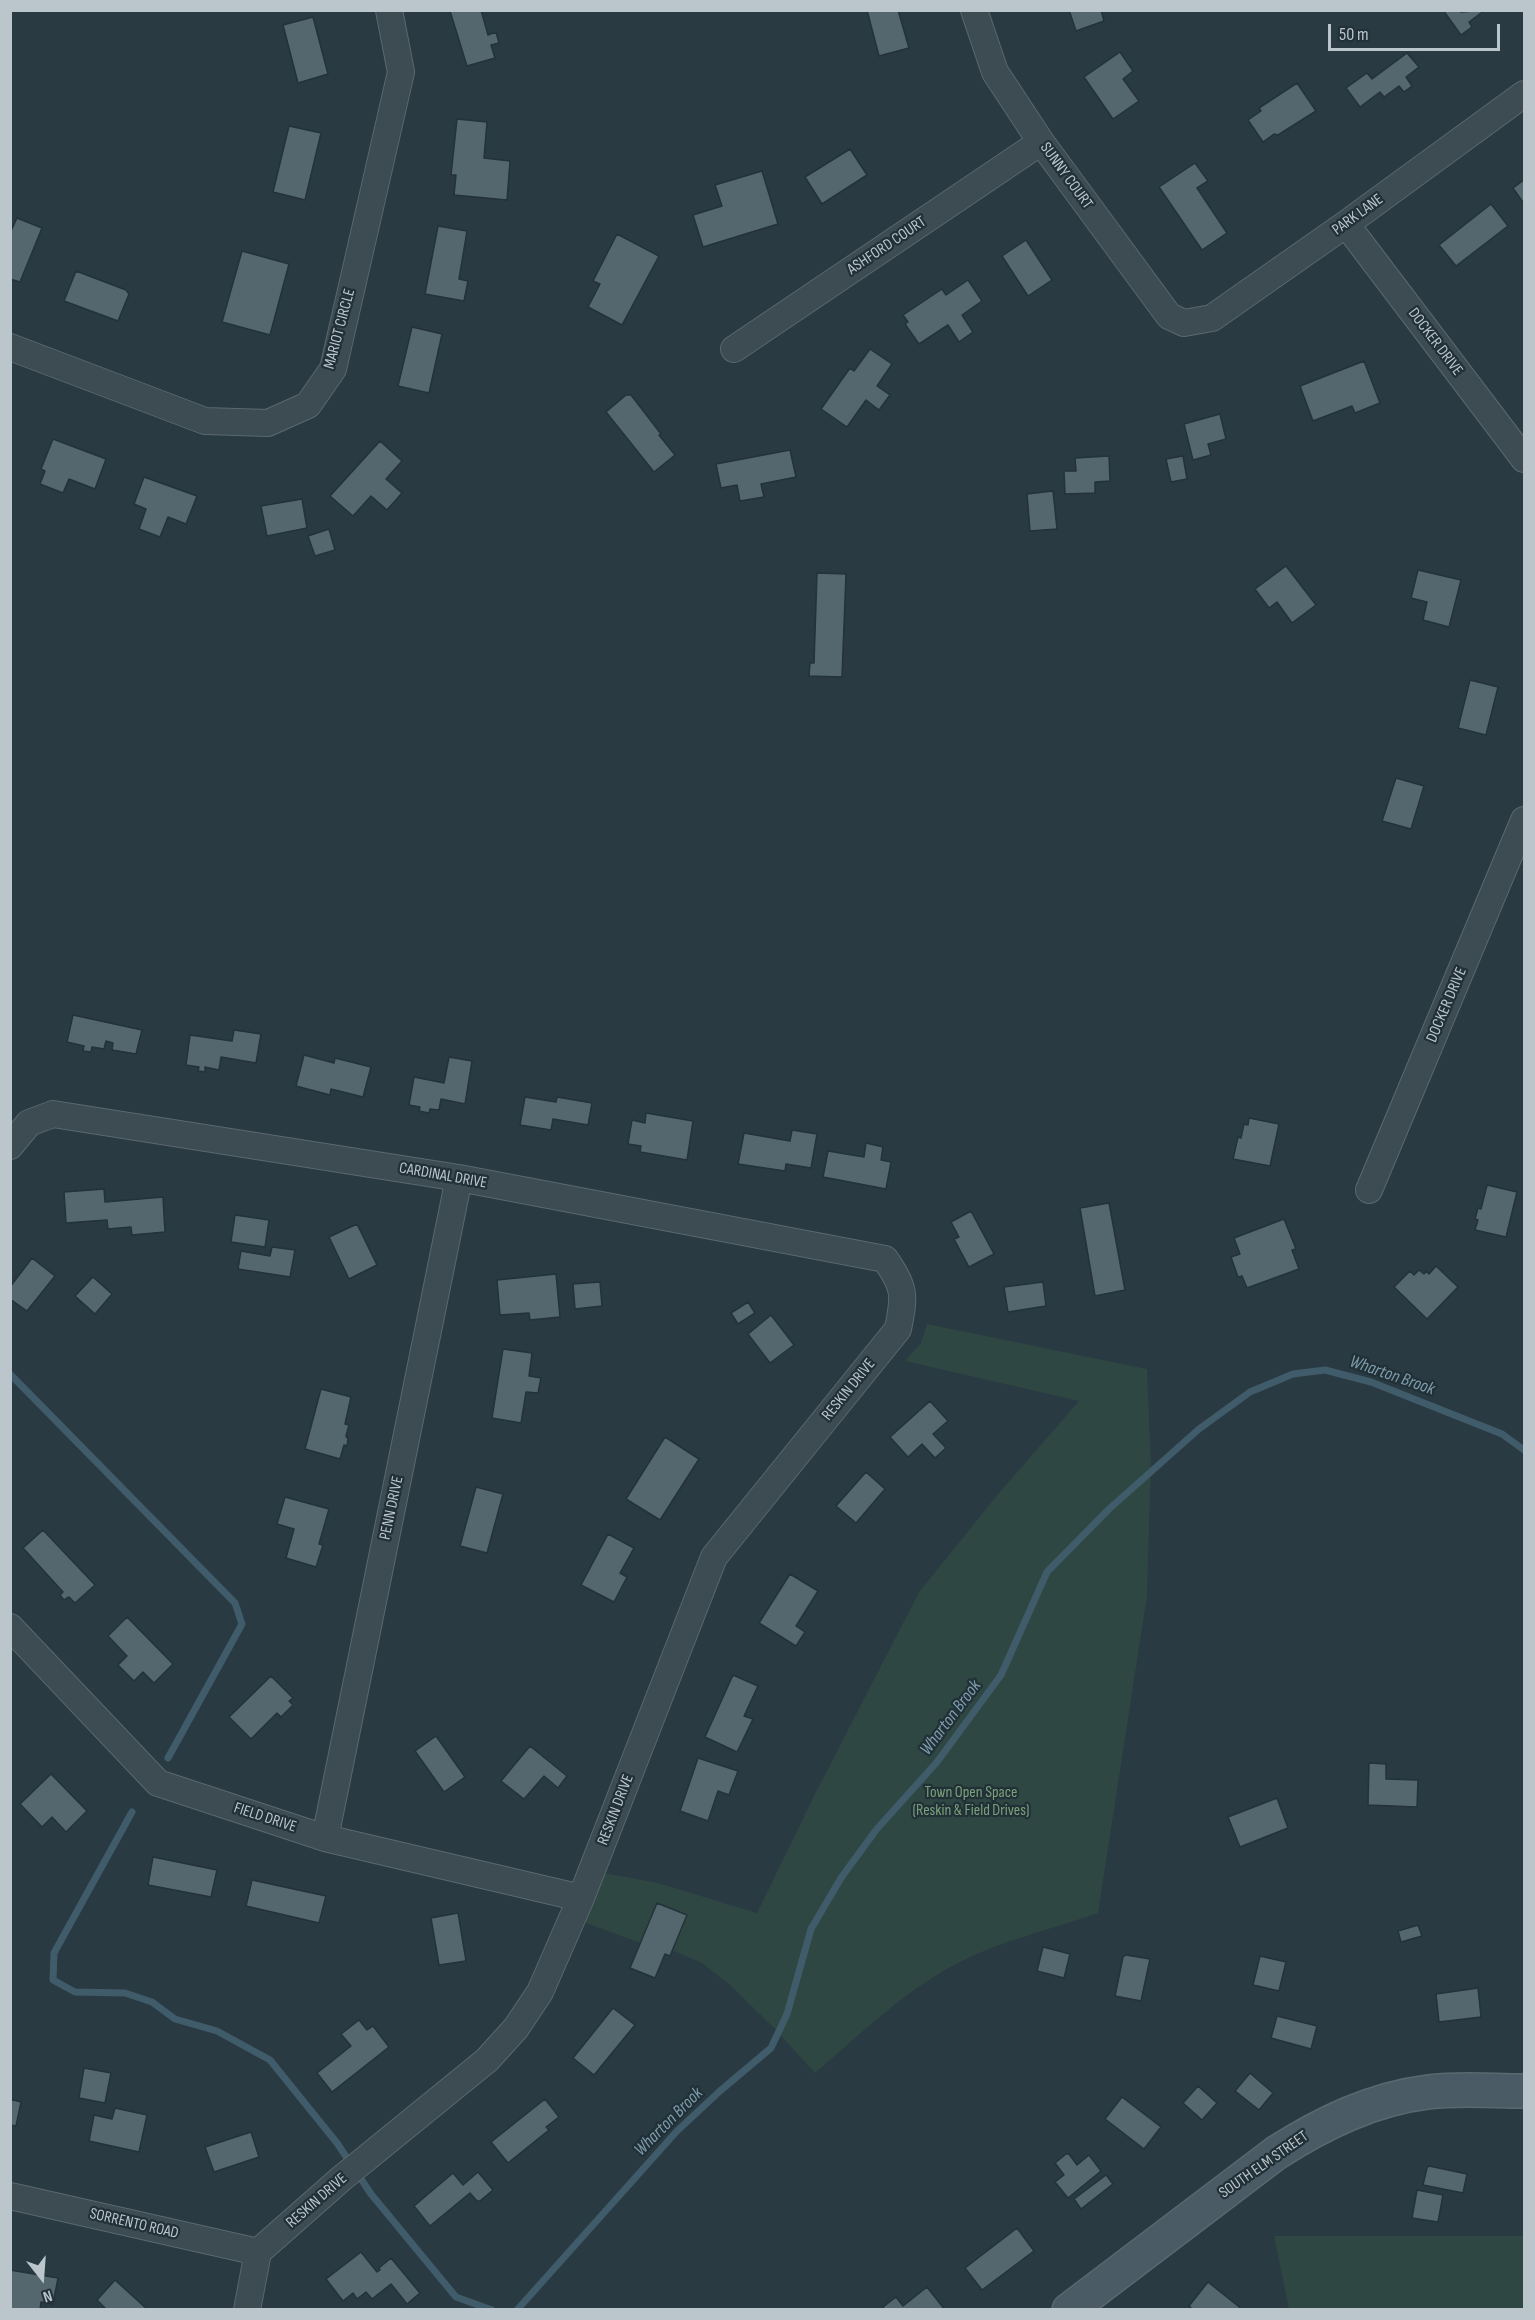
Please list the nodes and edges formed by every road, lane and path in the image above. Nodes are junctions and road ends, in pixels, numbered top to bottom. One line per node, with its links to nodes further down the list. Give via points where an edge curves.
1 (389, 10): 7 (street, MARIOT CIRCLE, via 401,72 333,369 308,405 268,423 205,421)
2 (974, 10): 4 (street, SUNNY COURT, via 995,72)
3 (1524, 94): 5 (street, PARK LANE)
4 (1041, 142): 6 (street, SUNNY COURT, via 1169,316); 8 (street, ASHFORD COURT)
5 (1346, 224): 6 (street, PARK LANE, via 1212,318); 9 (street, DOCKER DRIVE)
6 (1184, 323)
7 (10, 347)
8 (734, 349)
9 (1524, 459)
10 (1524, 820): 13 (street, DOCKER DRIVE)
11 (10, 1146): 12 (street, CARDINAL DRIVE, via 30,1123 53,1114)
12 (459, 1178): 14 (street, CARDINAL DRIVE); 16 (street, PENN DRIVE)
13 (1369, 1190)
14 (885, 1259): 17 (street, RESKIN DRIVE, via 898,1277 904,1300 898,1329 714,1557)
15 (10, 1627): 16 (street, FIELD DRIVE, via 158,1783)
16 (325, 1838): 17 (street, FIELD DRIVE)
17 (581, 1898): 20 (street, RESKIN DRIVE, via 540,1992 516,2028 487,2060)
18 (1524, 2091): 22 (main road, SOUTH ELM STREET, via 1460,2090 1395,2098 1355,2110 1308,2132)
19 (10, 2196): 20 (street, SORRENTO ROAD)
20 (258, 2252): 21 (street)
21 (247, 2310)
22 (1070, 2310)

